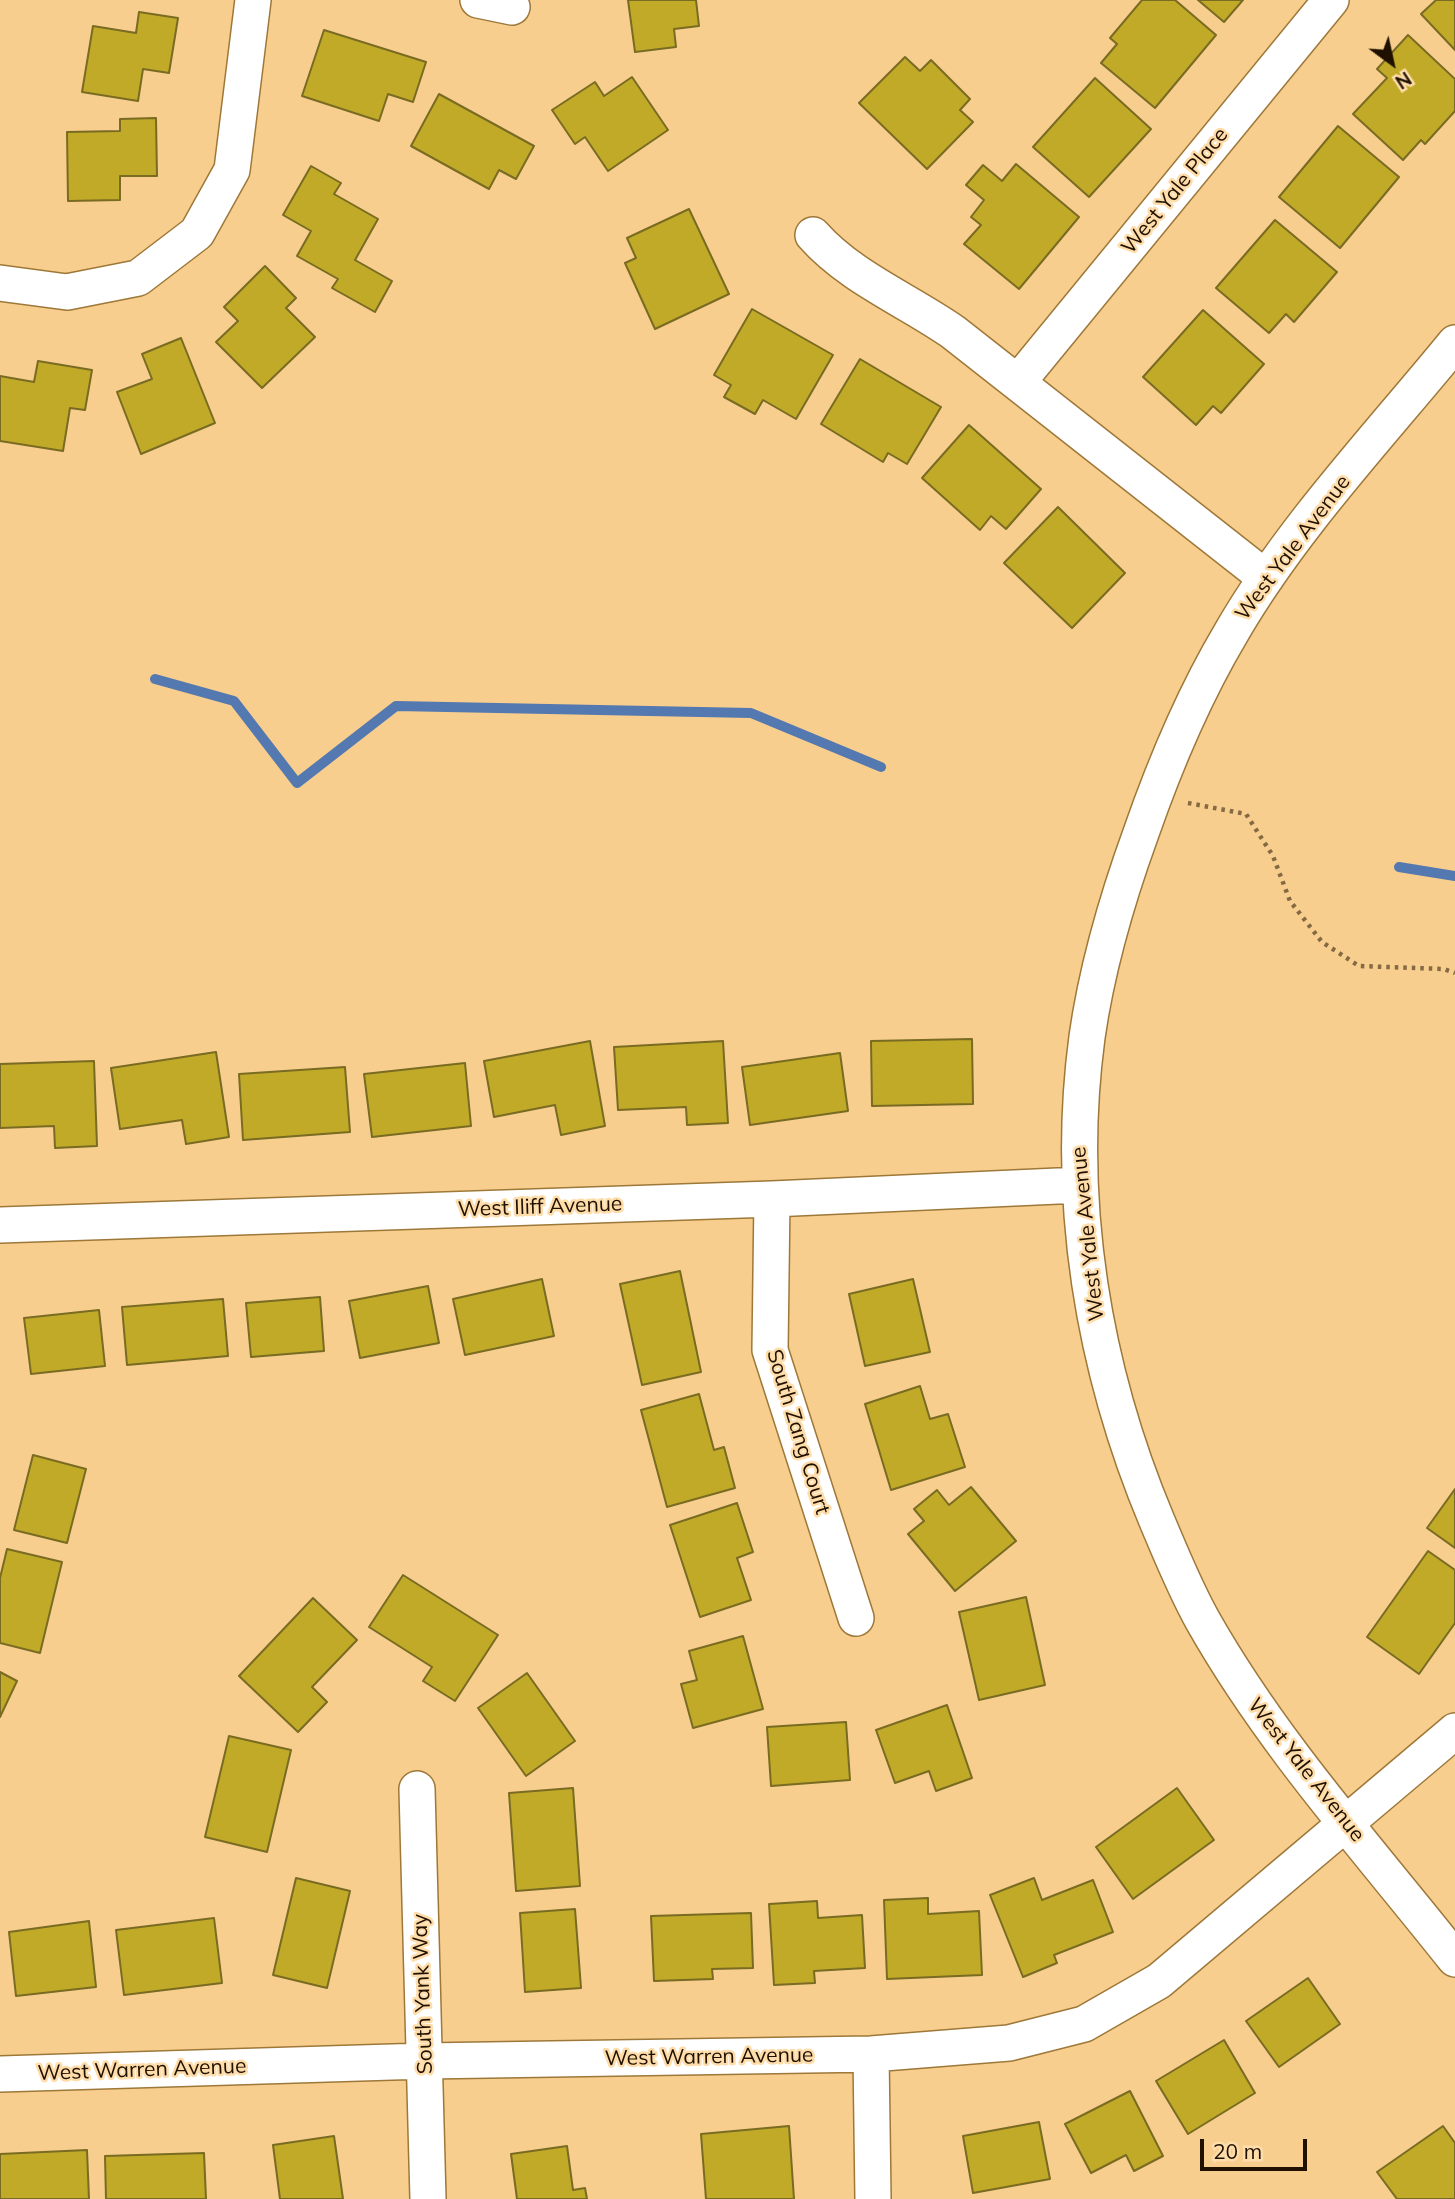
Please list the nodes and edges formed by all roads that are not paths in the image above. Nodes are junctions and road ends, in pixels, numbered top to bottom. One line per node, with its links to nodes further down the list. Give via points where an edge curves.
1 (253, 0): 6 (street, via 232,170 197,233 138,278 67,292)
2 (478, 0): 4 (street)
3 (1331, 0): 8 (street, West Yale Place)
4 (512, 7)
5 (813, 235): 8 (street, via 830,254 920,309)
6 (0, 283)
7 (1455, 343): 9 (street, West Yale Avenue)
8 (1018, 382): 9 (street)
9 (1266, 578): 10 (street, West Yale Avenue, via 1232,630 1179,733 1126,877 1097,982 1081,1087)
10 (1080, 1185): 11 (street, West Iliff Avenue); 16 (street, West Yale Avenue, via 1091,1293 1108,1378 1153,1510 1200,1616 1226,1660)
11 (772, 1199): 12 (street, West Iliff Avenue); 13 (street, South Zang Court, via 770,1350)
12 (0, 1225)
13 (856, 1618)
14 (1455, 1731): 16 (street, West Warren Avenue)
15 (417, 1789): 19 (street, South Yank Way)
16 (1347, 1824): 17 (street, West Yale Avenue); 18 (street, West Warren Avenue, via 1159,1981 1084,2024 1009,2043)
17 (1455, 1959)
18 (871, 2054): 19 (street, West Warren Avenue); 22 (street)
19 (425, 2061): 20 (street, West Warren Avenue); 21 (street, South Yank Way)
20 (0, 2074)
21 (428, 2199)
22 (873, 2199)

